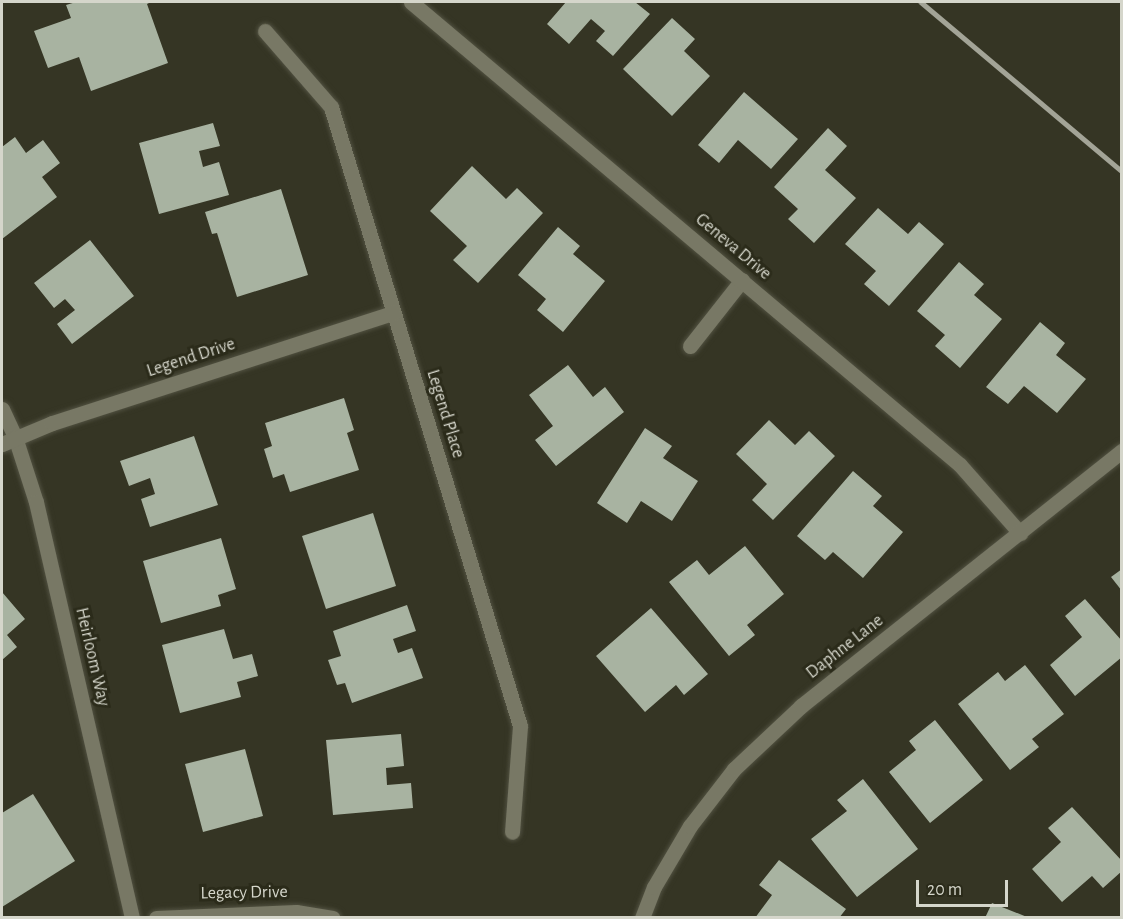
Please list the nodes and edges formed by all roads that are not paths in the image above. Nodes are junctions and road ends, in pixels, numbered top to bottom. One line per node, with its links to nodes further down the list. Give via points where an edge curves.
1 (411, 2): 3 (street, Geneva Drive)
2 (266, 30): 4 (street, Legend Place, via 331,107)
3 (742, 280): 5 (street); 9 (street, Geneva Drive, via 960,465)
4 (393, 313): 7 (street, Legend Drive); 10 (street, Legend Place, via 520,726)
5 (690, 346)
6 (2, 410): 7 (street, Heirloom Way)
7 (8, 440): 11 (street, Heirloom Way, via 36,502)
8 (1122, 451): 9 (street, Daphne Lane)
9 (1020, 532): 14 (street, Daphne Lane, via 801,706 734,769 690,826 654,888)
10 (512, 832)
11 (132, 918)
12 (156, 918): 13 (street, Legacy Drive, via 296,912)
13 (333, 918)
14 (642, 918)

